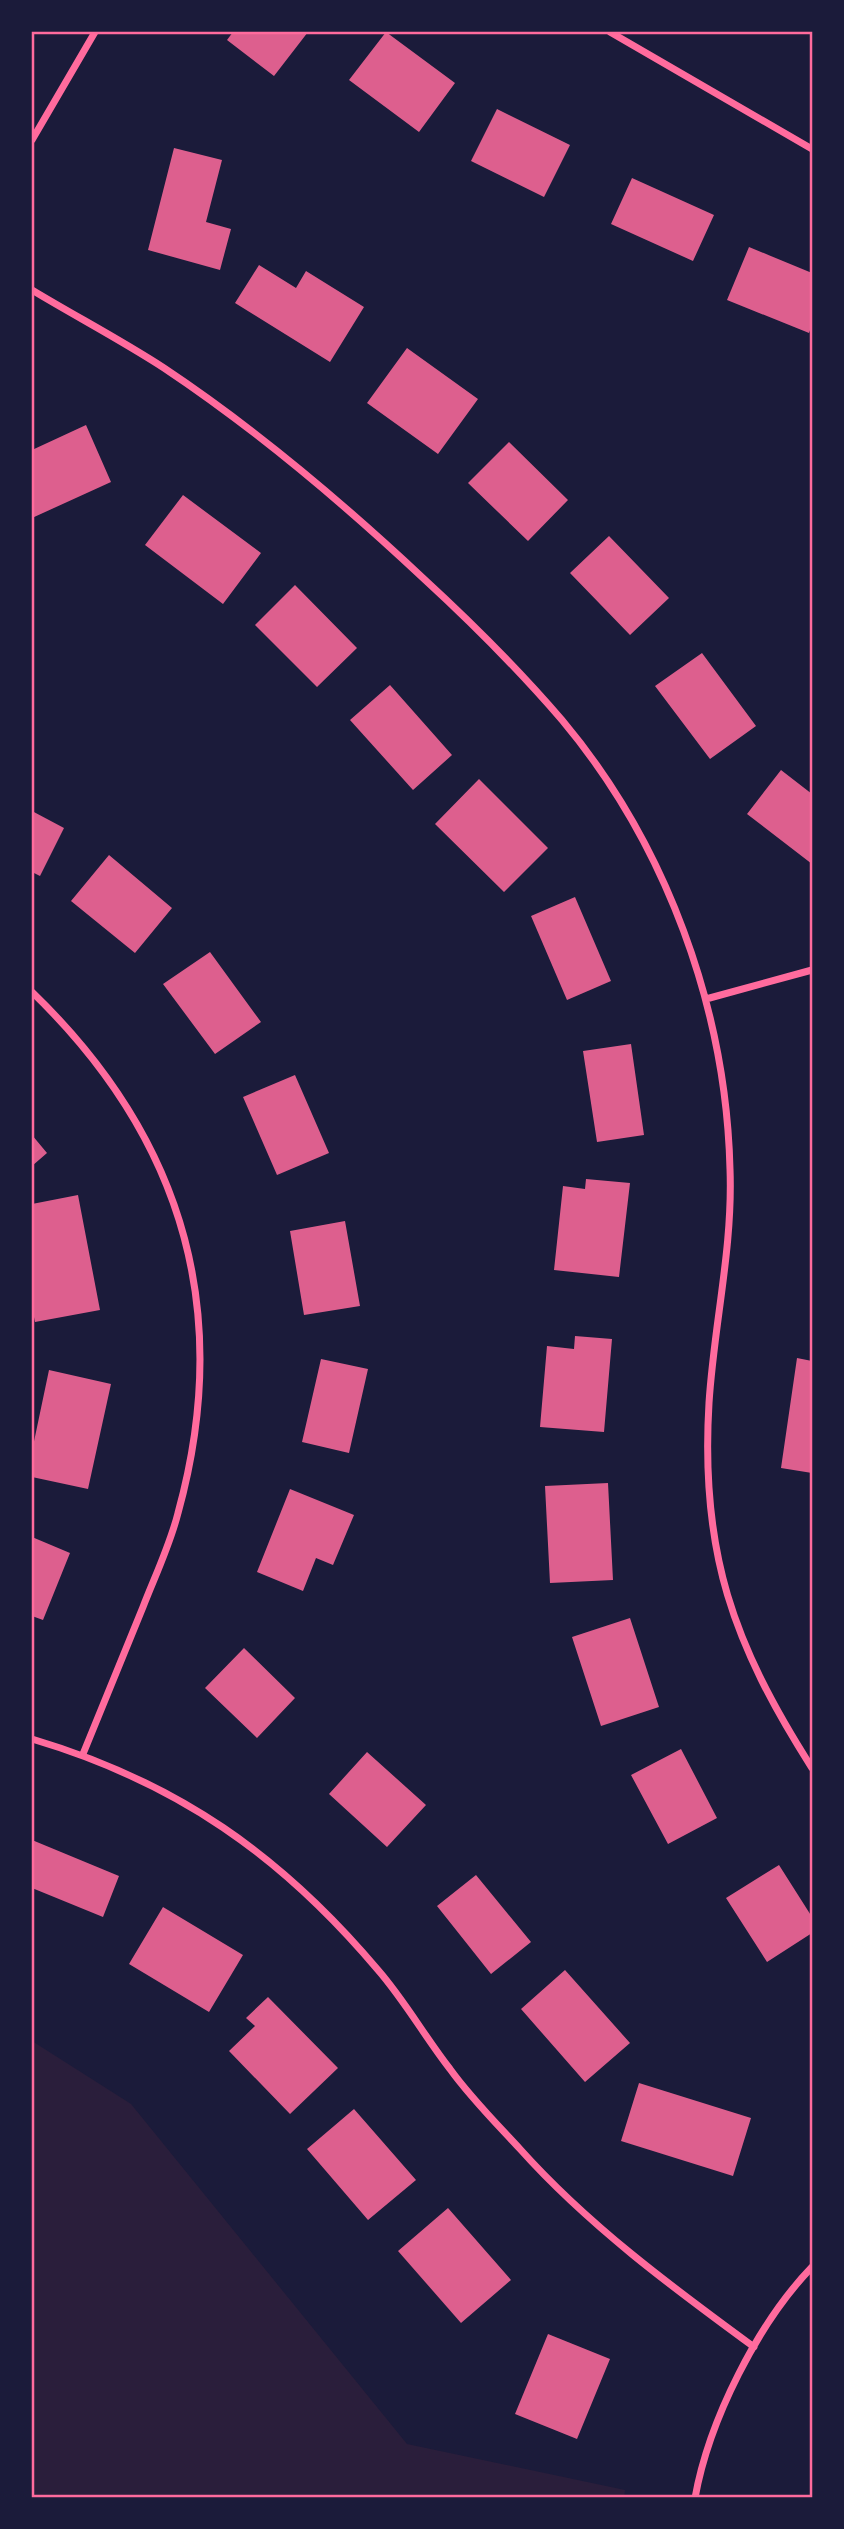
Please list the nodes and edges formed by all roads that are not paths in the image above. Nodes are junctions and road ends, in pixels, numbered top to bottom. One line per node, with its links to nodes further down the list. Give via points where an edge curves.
1 (95, 32): 3 (street)
2 (610, 32): 4 (street)
3 (32, 140)
4 (813, 149)
5 (32, 290): 8 (street, via 161,366 240,422 345,505 474,625 563,721 601,771 668,894)
6 (813, 970): 8 (street)
7 (32, 992): 10 (street, via 79,1039 144,1133 168,1185 188,1247 199,1313 201,1384 193,1453 178,1515)
8 (706, 999): 11 (street, via 722,1081 730,1168 729,1252 709,1399 707,1474 713,1539 727,1597 751,1663)
9 (32, 1739): 10 (street)
10 (83, 1754): 13 (street, via 142,1779 209,1816 273,1864 328,1913 381,1973 451,2072 522,2152 678,2292)
11 (812, 1768)
12 (813, 2267): 13 (street)
13 (754, 2347): 14 (street, via 716,2426)
14 (695, 2497)

